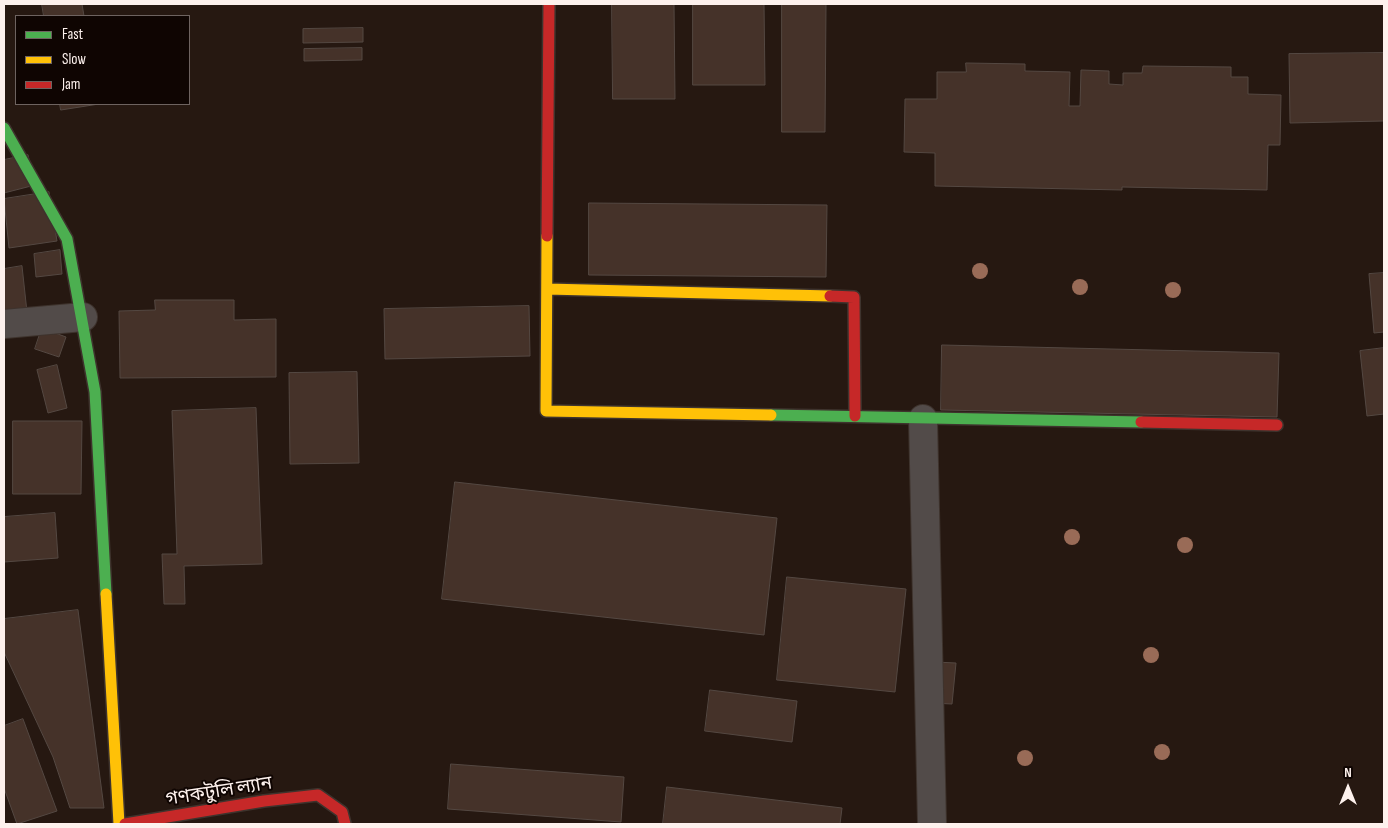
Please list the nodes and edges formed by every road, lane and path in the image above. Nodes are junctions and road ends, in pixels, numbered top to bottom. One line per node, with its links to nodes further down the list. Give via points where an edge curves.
1 (549, 4): 3 (street)
2 (4, 128): 4 (street, via 67,239)
3 (547, 289): 6 (street, via 854,297); 6 (street, via 546,411)
4 (84, 317): 5 (street); 9 (street, via 95,392)
5 (4, 324)
6 (855, 416): 7 (street)
7 (923, 419): 8 (street); 12 (street)
8 (1277, 426)
9 (119, 824)
10 (125, 824): 11 (street, গণকটুলি ল্যান, via 318,795 342,812)
11 (345, 824)
12 (932, 824)

